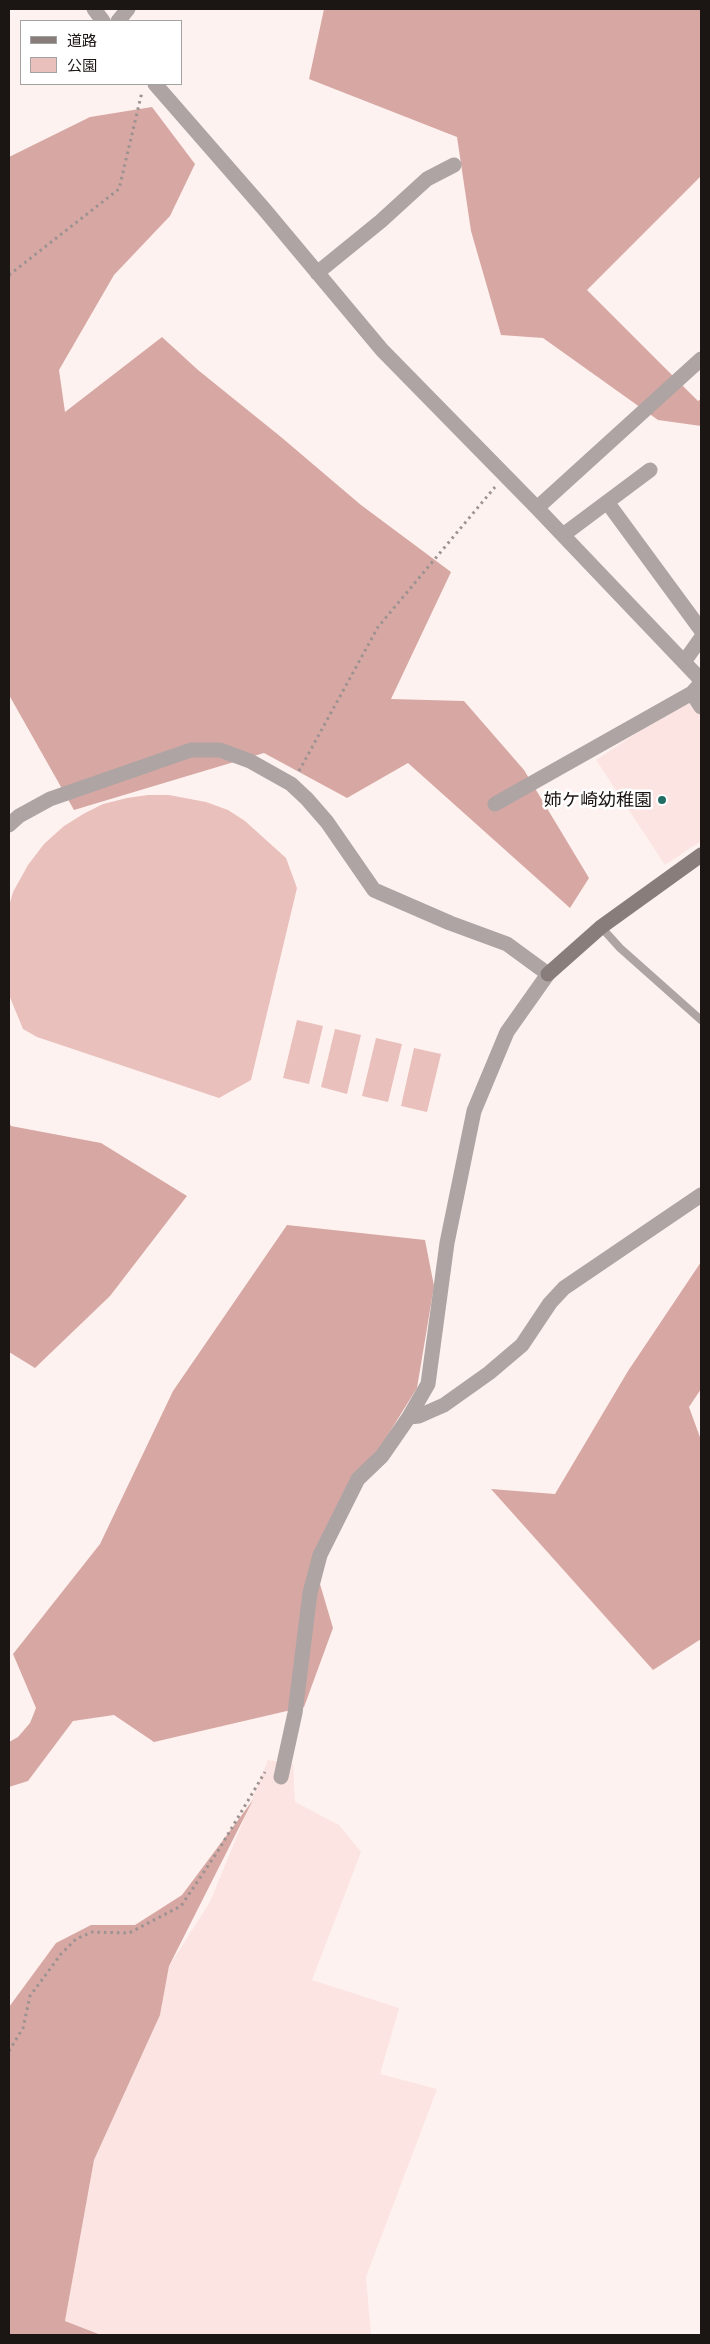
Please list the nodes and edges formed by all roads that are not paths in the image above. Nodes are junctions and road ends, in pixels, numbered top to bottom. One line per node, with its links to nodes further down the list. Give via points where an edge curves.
1 (94, 9): 3 (street)
2 (128, 9): 4 (street)
3 (102, 20)
4 (119, 20)
5 (156, 85): 7 (street)
6 (454, 165): 7 (street, via 427,179)
7 (317, 272): 11 (street, via 382,350)
8 (701, 359): 11 (street)
9 (650, 470): 10 (street)
10 (607, 502): 12 (street); 13 (street)
11 (537, 508): 12 (street)
12 (563, 536): 15 (street)
13 (701, 630)
14 (701, 638): 15 (street)
15 (684, 662): 16 (street)
16 (698, 685): 17 (street); 18 (street)
17 (701, 708)
18 (495, 804)
19 (9, 826): 22 (street, via 19,816 50,799 191,750 220,750 250,761 290,784 327,822 374,890 507,944)
20 (701, 855): 21 (street)
21 (601, 927): 22 (street); 23 (lane)
22 (548, 974): 25 (street, via 507,1032 474,1110 447,1243 428,1384)
23 (701, 1020)
24 (701, 1195): 25 (street, via 564,1288 522,1345 489,1373 444,1405)
25 (409, 1417): 26 (street, via 382,1456 358,1478 320,1555 310,1593 293,1721)
26 (281, 1777)

